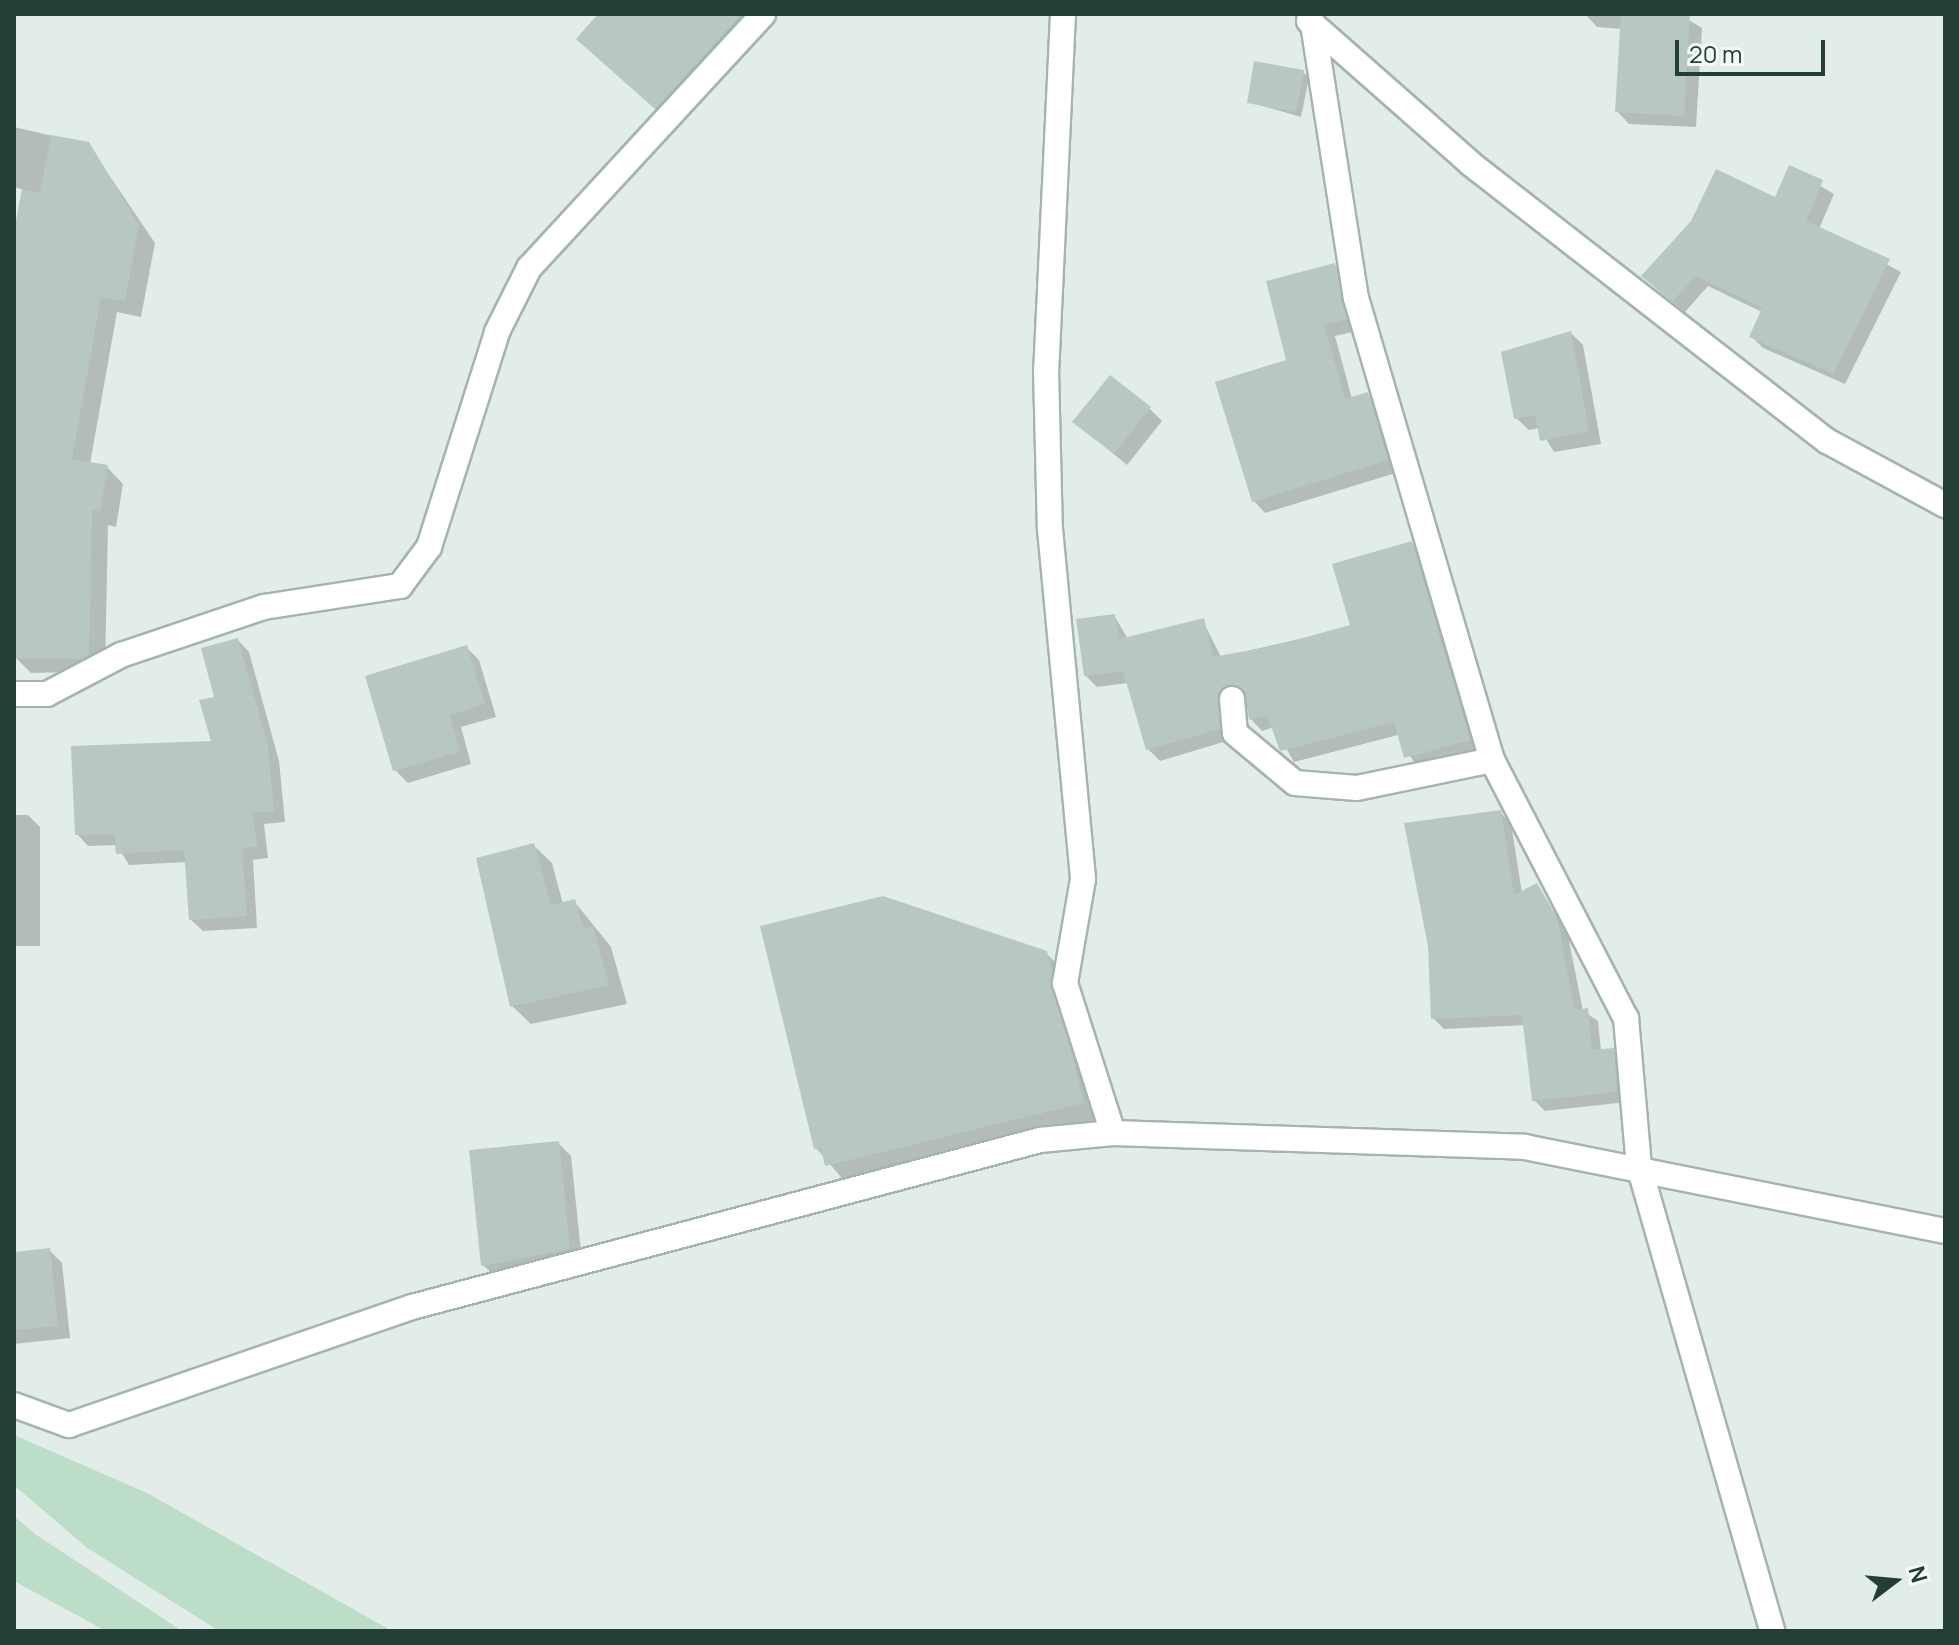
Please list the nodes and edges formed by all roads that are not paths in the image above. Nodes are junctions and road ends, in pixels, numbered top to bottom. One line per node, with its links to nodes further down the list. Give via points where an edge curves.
1 (763, 14): 5 (street, via 529,268 497,332 429,547 400,586 264,607 121,655 47,694)
2 (1063, 14): 8 (street, via 1046,370 1050,529 1083,879 1065,983)
3 (1308, 19): 4 (street, via 1471,164 1827,441); 7 (street, via 1356,298)
4 (1945, 505)
5 (14, 694)
6 (1232, 699): 7 (street, via 1235,733 1295,783 1357,788)
7 (1492, 760): 9 (street, via 1626,1018)
8 (1113, 1133): 9 (street, via 1525,1147); 11 (street, via 1040,1140 412,1307 69,1425)
9 (1639, 1166): 10 (street, via 1753,1198); 12 (street)
10 (1945, 1231)
11 (14, 1405)
12 (1772, 1631)

